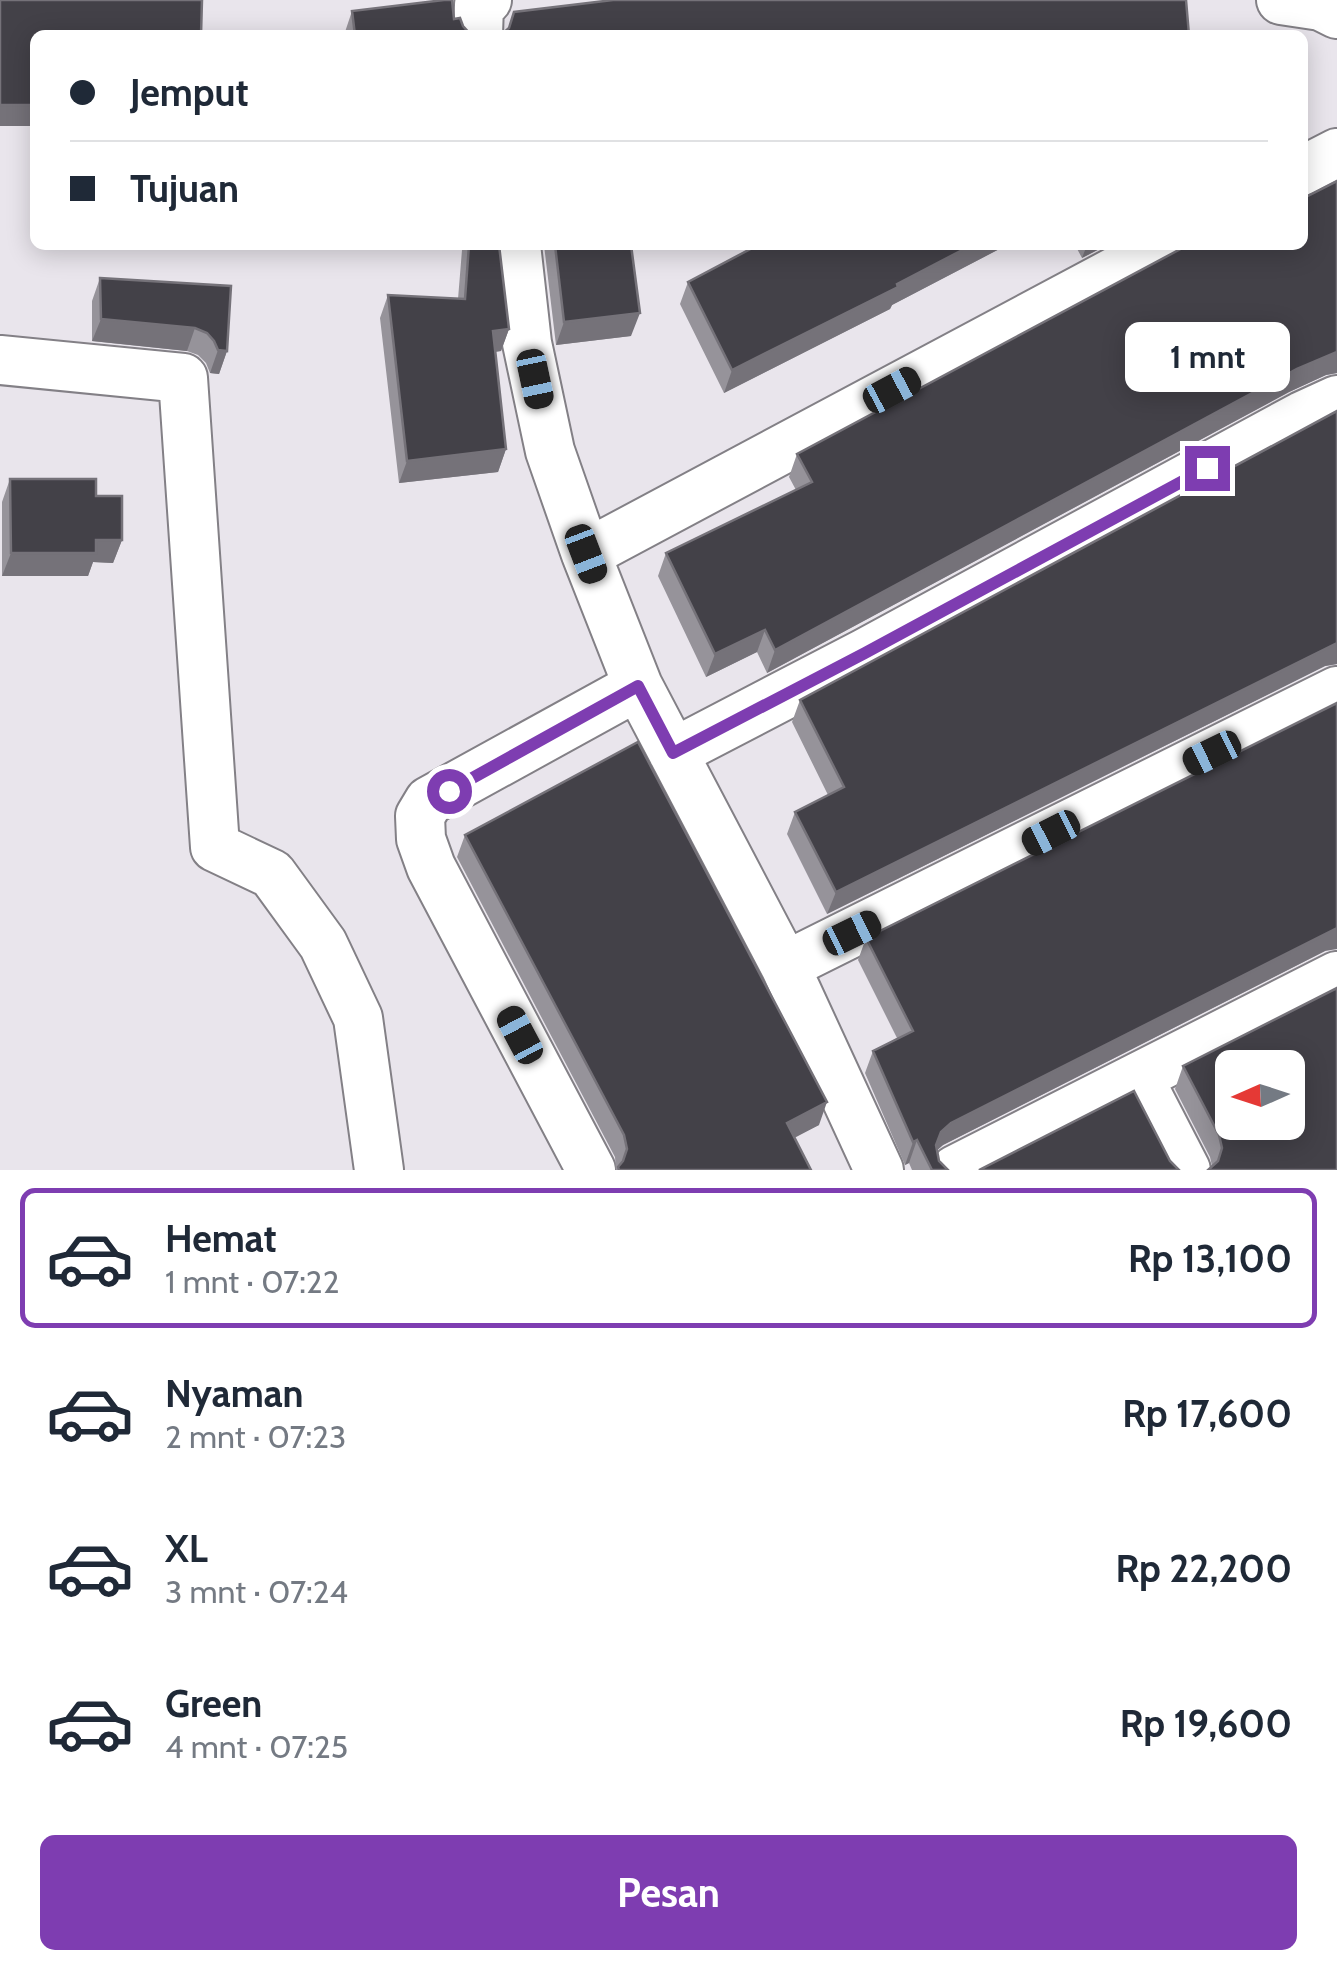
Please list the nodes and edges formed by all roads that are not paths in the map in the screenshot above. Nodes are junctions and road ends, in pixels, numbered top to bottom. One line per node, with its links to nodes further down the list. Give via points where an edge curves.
1 (487, 0): 5 (street, via 479,6)
2 (1281, 0): 4 (street)
3 (1337, 0): 4 (street)
4 (1337, 14)
5 (478, 30)
6 (1337, 153): 7 (street)
7 (1308, 169)
8 (517, 250): 12 (street, via 550,451)
9 (1155, 250): 12 (street)
10 (0, 360): 19 (street, via 183,378 216,847 272,874 323,944 358,1018)
11 (1337, 400): 15 (street)
12 (586, 554): 13 (street)
13 (638, 686): 15 (street); 20 (street, via 429,802 420,816 432,866)
14 (1337, 691): 16 (street)
15 (673, 753): 16 (street)
16 (785, 966): 21 (street)
17 (1337, 976): 18 (street)
18 (1138, 1078): 22 (street); 23 (street)
19 (379, 1170)
20 (591, 1170)
21 (879, 1170)
22 (955, 1170)
23 (1186, 1170)

